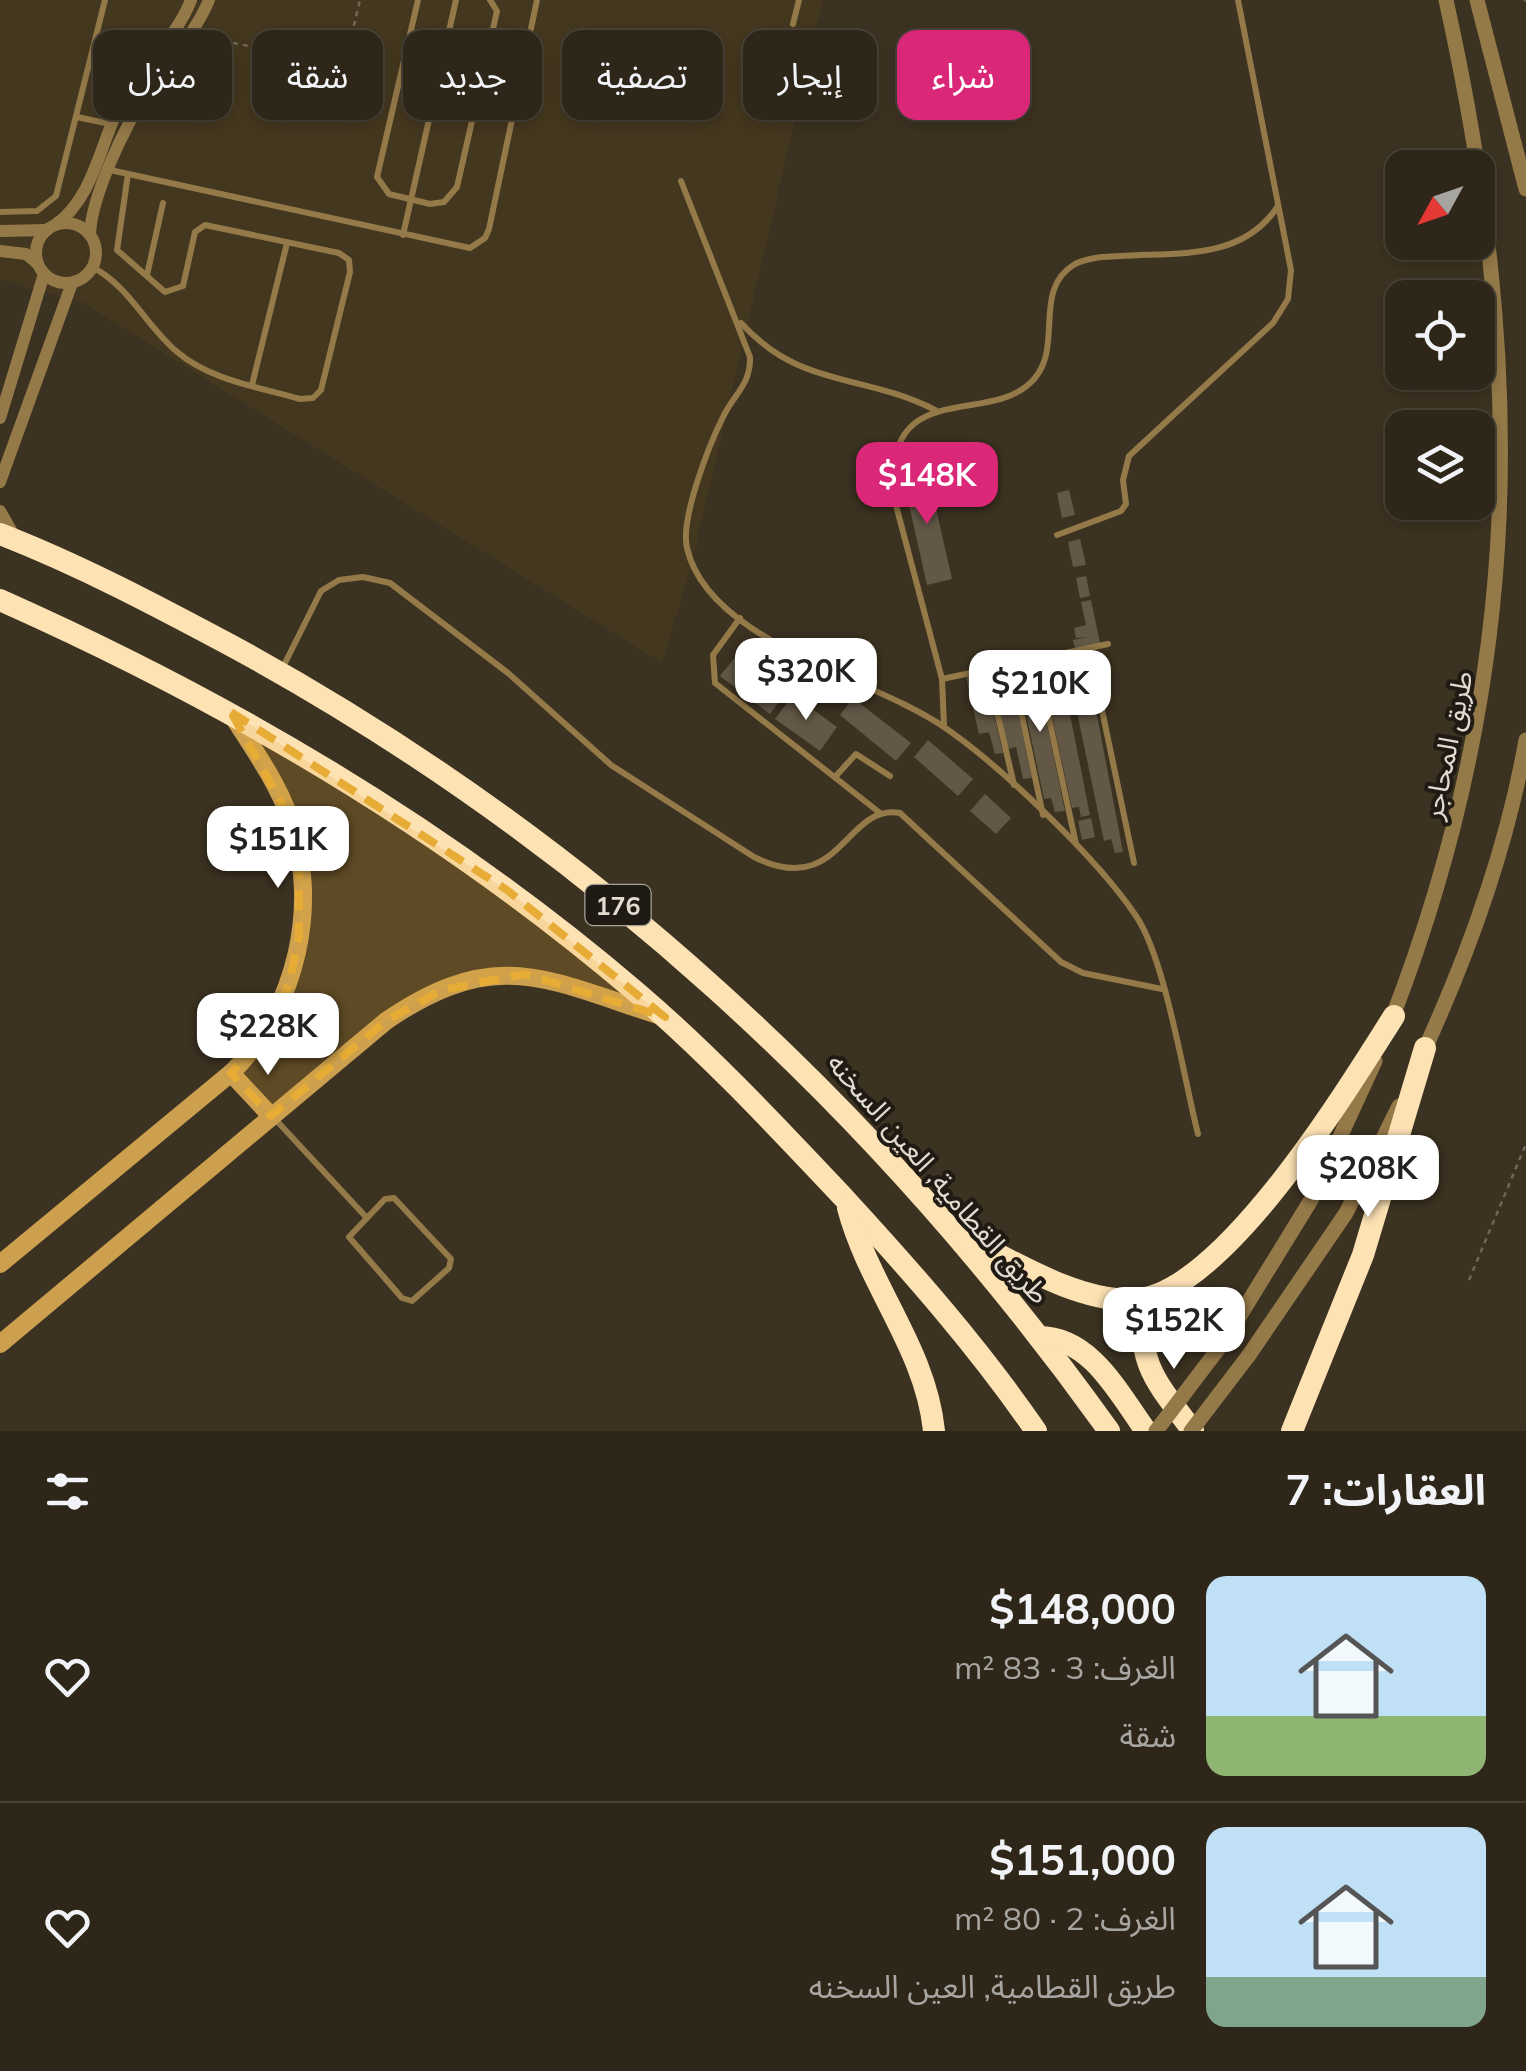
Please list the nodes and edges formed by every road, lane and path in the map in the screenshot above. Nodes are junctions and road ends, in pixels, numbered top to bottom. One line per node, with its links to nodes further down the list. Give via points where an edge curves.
1 (105, 0): 17 (lane)
2 (190, 0): 20 (street)
3 (209, 0): 21 (street, via 191,36 148,90)
4 (360, 0): 16 (path, via 346,60 339,63)
5 (418, 0): 25 (lane, via 377,170 384,190)
6 (456, 0): 25 (lane)
7 (490, 0): 14 (lane, via 496,11)
8 (537, 0): 15 (lane)
9 (799, 0): 13 (lane)
10 (1238, 0): 27 (lane)
11 (1446, 0): 67 (street, طريق المحاجر, via 1476,145 1500,320 1505,494 1489,666 1468,778)
12 (1477, 0): 24 (street)
13 (793, 24)
14 (492, 30)
15 (531, 30)
16 (234, 43)
17 (77, 117): 20 (lane); 28 (lane, via 51,202 28,213)
18 (472, 120): 25 (lane, via 454,193 437,204)
19 (511, 120): 32 (lane, via 485,238 460,248)
20 (112, 124): 29 (street, via 78,204)
21 (110, 170): 22 (lane); 31 (street)
22 (128, 174): 32 (lane); 37 (lane, via 117,250)
23 (681, 181): 39 (lane)
24 (1526, 189)
25 (411, 200): 32 (lane)
26 (163, 203): 37 (lane)
27 (1278, 206): 41 (lane, via 1257,231 1228,247 1096,258 1072,266 1051,297 1050,347 1033,380 1001,398); 45 (lane, via 1291,280 1279,316 1129,456 1121,511)
28 (0, 212)
29 (51, 228): 30 (street); 31 (street, via 74,224); 36 (street, via 37,246)
30 (0, 230)
31 (90, 235): 35 (street)
32 (403, 235)
33 (287, 243): 37 (lane, via 205,225 194,232 180,290 165,292); 40 (lane); 40 (lane, via 339,253 351,266 322,390 307,400)
34 (0, 251): 36 (street, via 26,254)
35 (92, 267): 38 (street); 40 (lane, via 121,286 185,358)
36 (42, 270): 38 (street); 42 (street)
37 (146, 275)
38 (72, 283): 43 (street)
39 (736, 318): 41 (lane, via 803,371 886,389); 48 (lane, via 748,348 749,375 721,420 685,538 699,574)
40 (252, 385)
41 (936, 410): 55 (lane, via 904,438 892,480)
42 (0, 418)
43 (0, 482)
44 (0, 510): 46 (street)
45 (1056, 535)
46 (9, 538): 54 (highway, طريق القطامية, العين السخنه / 176, via 158,606)
47 (0, 600): 56 (highway, 176)
48 (740, 618): 57 (lane, via 794,656 878,689); 60 (lane, via 713,655 715,683)
49 (1108, 644): 50 (lane)
50 (1089, 648): 51 (lane); 65 (lane)
51 (1036, 659): 52 (lane); 64 (lane)
52 (1011, 664): 53 (lane); 63 (lane)
53 (988, 669): 55 (lane); 61 (lane)
54 (280, 672): 62 (lane, via 321,590 339,580 377,579 418,601 624,775 766,863 794,868 822,862); 76 (highway, طريق القطامية, العين السخنه / 176, via 434,767 564,860 672,949 812,1077)
55 (942, 678): 57 (lane)
56 (231, 712): 68 (highway, 176, via 507,890); 70 (main road, via 289,816 301,888 299,936 280,1006 257,1048)
57 (944, 727): 61 (lane)
58 (1526, 740): 69 (street, via 1464,964)
59 (890, 776): 60 (lane, via 856,754)
60 (835, 778): 62 (lane)
61 (1014, 788): 63 (lane)
62 (880, 812): 66 (lane, via 909,818 1061,962)
63 (1044, 815): 64 (lane)
64 (1076, 846): 66 (lane, via 1143,927)
65 (1134, 863)
66 (1162, 989): 72 (lane)
67 (1394, 1016): 79 (highway, via 1314,1134 1214,1260 1176,1288); 86 (street, طريق المحاجر, bridge, via 1312,1200 1225,1340)
68 (664, 1017): 71 (main road, via 525,974 462,983 404,1009); 74 (highway, 176)
69 (1425, 1048): 87 (street, bridge, via 1346,1213); 88 (highway, via 1363,1255)
70 (231, 1073): 71 (main road); 77 (main road)
71 (271, 1116): 75 (lane); 81 (main road)
72 (1198, 1134)
73 (1526, 1144): 78 (path)
74 (845, 1200): 82 (highway, via 870,1271 916,1355); 83 (highway, 176, via 956,1326)
75 (366, 1217): 75 (lane, via 350,1241 405,1300 414,1300 451,1266 394,1198)
76 (956, 1234): 79 (highway, via 1097,1296); 80 (highway, طريق القطامية, العين السخنه / 176)
77 (0, 1264)
78 (1469, 1280)
79 (1146, 1299): 87 (highway, via 1144,1359)
80 (1039, 1338): 84 (highway, طريق القطامية, العين السخنه / 176); 85 (highway, via 1059,1338 1084,1352)
81 (0, 1344)
82 (934, 1431)
83 (1036, 1431)
84 (1110, 1431)
85 (1146, 1431)
86 (1156, 1431)
87 (1192, 1431)
88 (1292, 1431)

